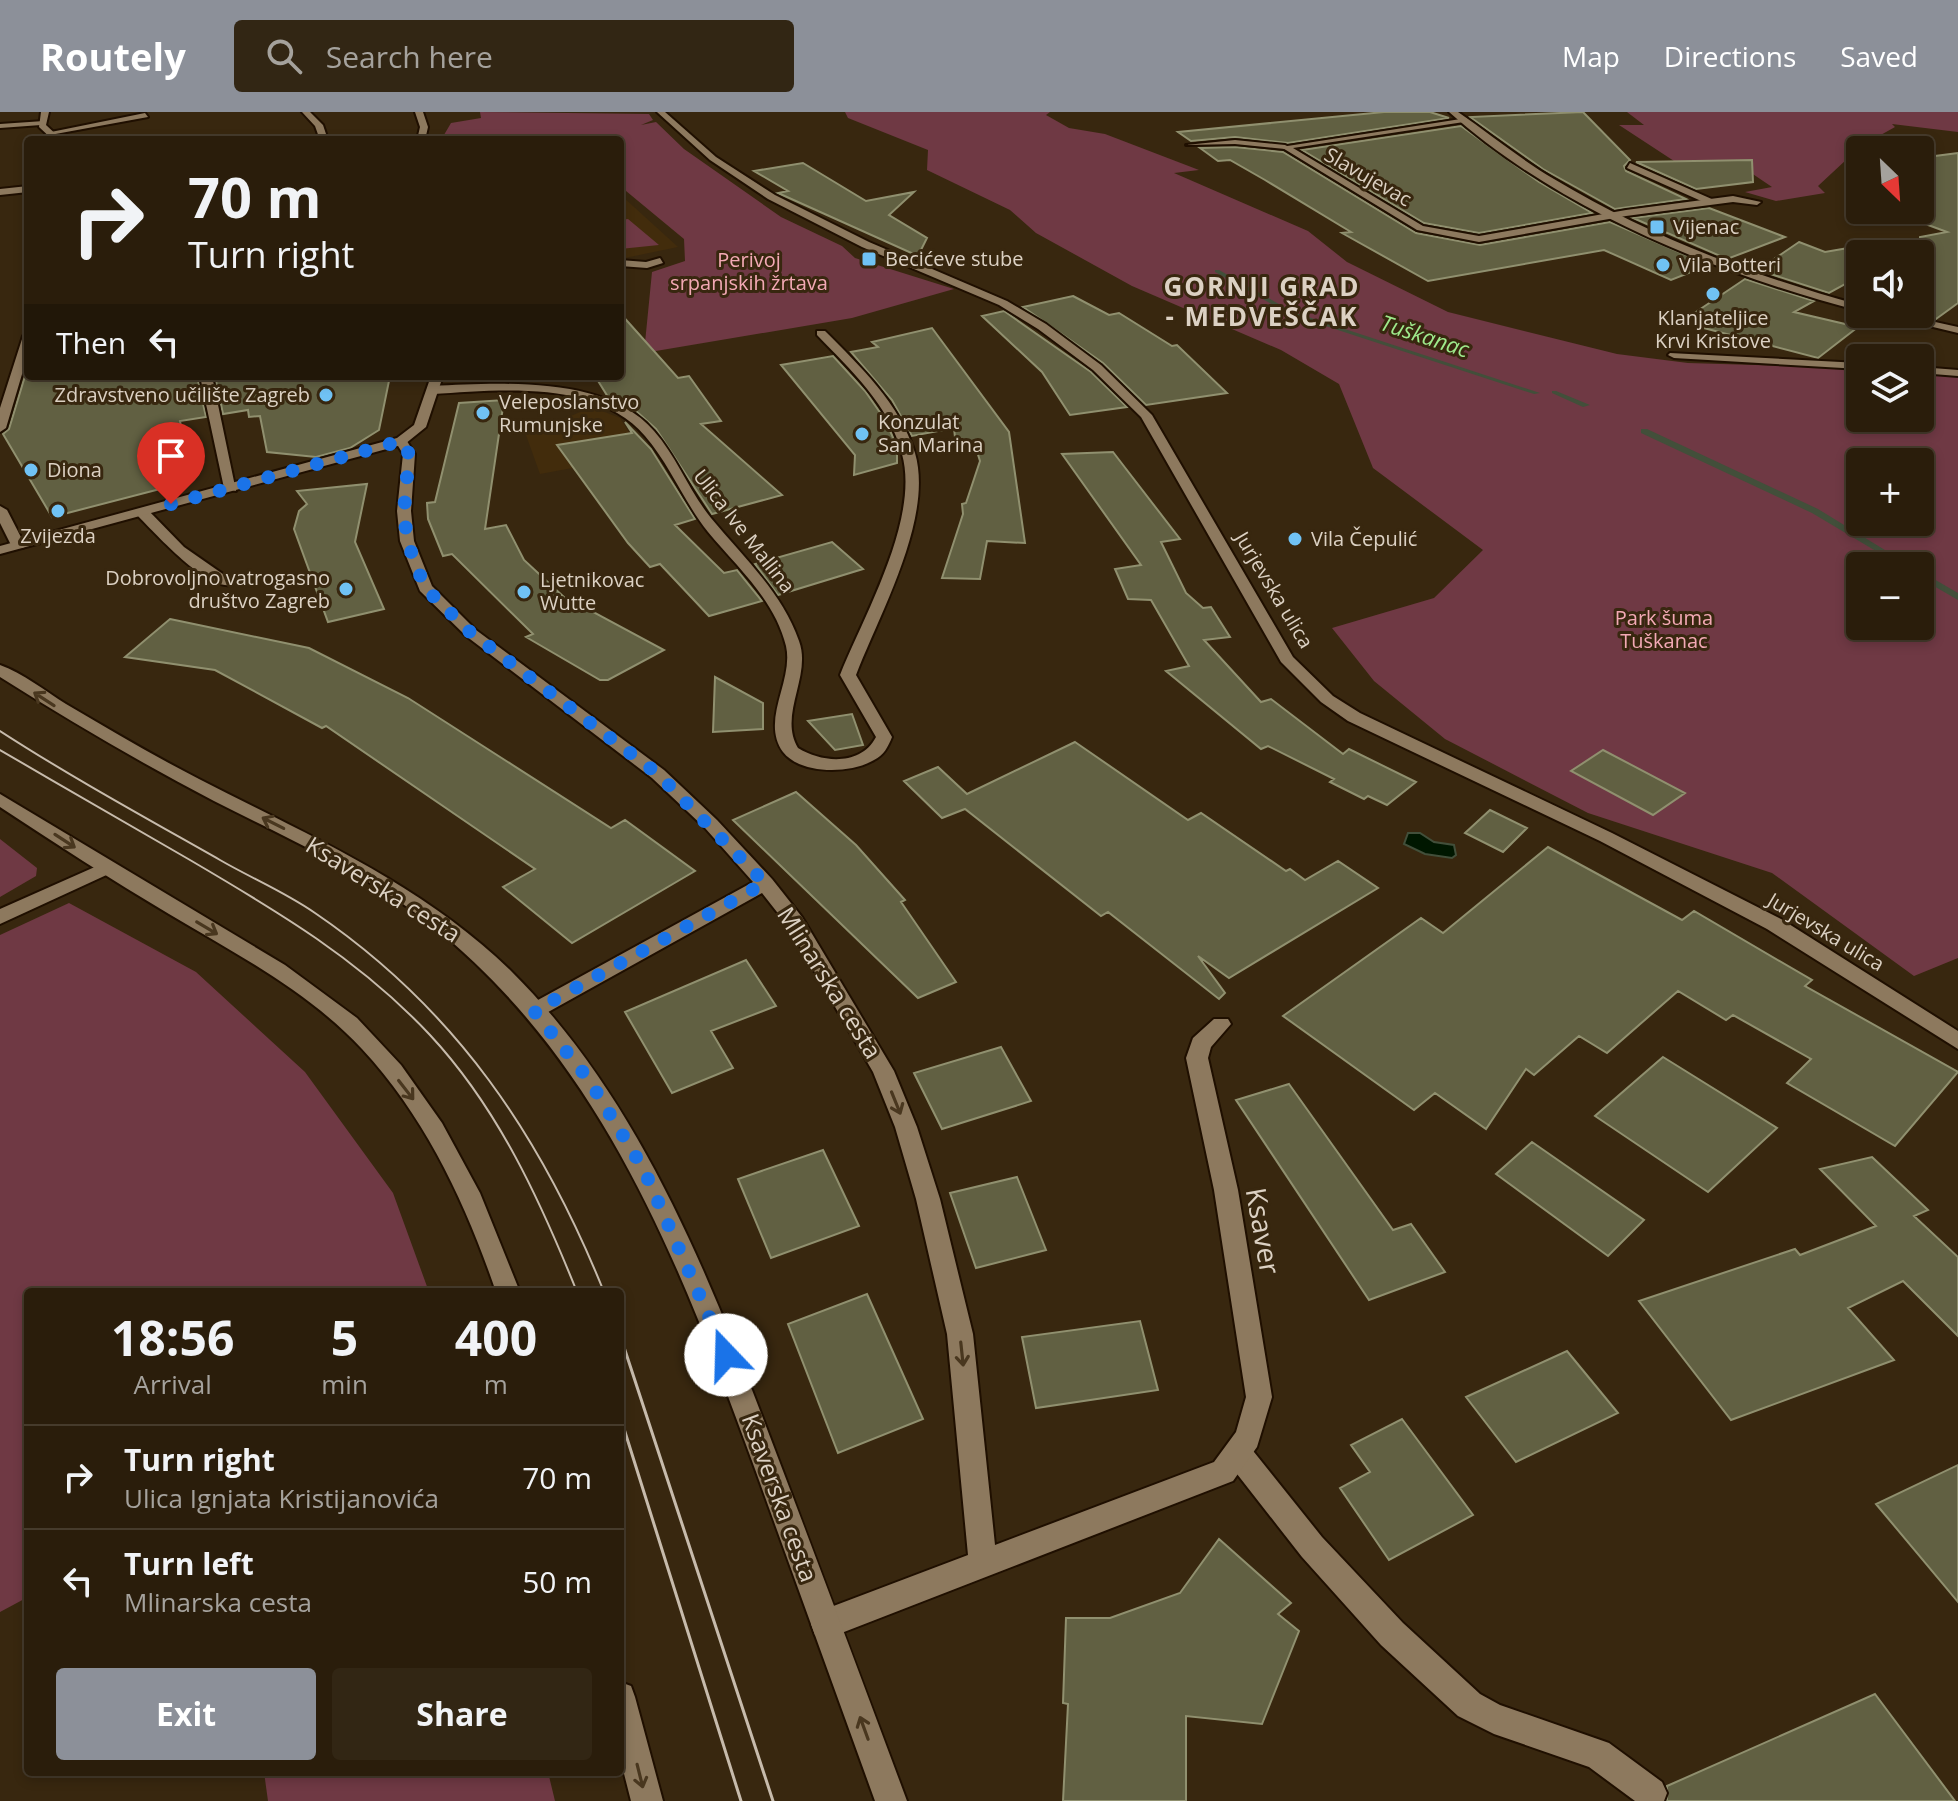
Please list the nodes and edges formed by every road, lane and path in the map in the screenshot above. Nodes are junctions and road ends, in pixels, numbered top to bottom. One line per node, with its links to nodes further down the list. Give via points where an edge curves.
1 (45, 112): 8 (street)
2 (306, 112): 12 (street)
3 (419, 112): 13 (street)
4 (661, 112): 52 (street, Jurjevska ulica, via 713,158 774,200 1002,302 1114,382 1146,415 1287,659 1327,699 1774,924)
5 (1453, 112): 7 (street)
6 (145, 115): 10 (street)
7 (1464, 120): 15 (street, Slavujevac); 21 (street, via 1548,179)
8 (41, 123): 9 (street); 10 (street)
9 (0, 126)
10 (50, 133): 11 (street)
11 (53, 136)
12 (323, 136)
13 (422, 136)
14 (1190, 145): 15 (street)
15 (1285, 147): 21 (street, Slavujevac, via 1420,228 1445,235 1518,235)
16 (1630, 166): 19 (street)
17 (24, 189): 18 (street)
18 (0, 192)
19 (1711, 202): 20 (street, Slavujevac); 21 (street, Slavujevac)
20 (1757, 202)
21 (1615, 215): 24 (street, via 1758,277)
22 (660, 261): 23 (street)
23 (624, 263)
24 (1846, 304)
25 (1934, 325): 26 (street)
26 (1958, 330)
27 (821, 333): 36 (street, Ulica Ive Mallina, via 885,404 910,457 909,518 848,675 884,737 876,753 855,762 831,765 798,757 785,740 795,647 779,609 701,516 644,427 602,403)
28 (24, 349): 37 (street)
29 (1674, 355): 30 (street)
30 (1846, 365)
31 (1934, 371): 32 (street)
32 (1958, 373)
33 (207, 380): 39 (street)
34 (514, 380): 36 (street)
35 (435, 383): 36 (street, Ulica Ive Mallina); 38 (street, via 420,427)
36 (499, 388)
37 (0, 428)
38 (401, 441): 39 (street); 48 (street, Mlinarska cesta, via 409,454 407,541 425,588 471,633 658,774)
39 (231, 488): 41 (street)
40 (0, 510): 42 (street)
41 (142, 512): 42 (street); 44 (street, via 179,550)
42 (18, 545): 43 (street)
43 (0, 550)
44 (225, 582)
45 (0, 670): 50 (street, Ksaverska cesta, one-way to 45, via 480,954 369,875 70,716)
46 (0, 799): 47 (street, one-way to 47)
47 (106, 868): 49 (street); 53 (street, one-way to 53, via 310,993 369,1043 414,1099 456,1168)
48 (765, 883): 50 (street); 55 (street, Mlinarska cesta, one-way to 55, via 840,995 883,1071 906,1127 960,1334)
49 (0, 917)
50 (534, 1011): 56 (street, Ksaverska cesta, via 589,1080 644,1170 715,1326)
51 (1221, 1024): 54 (street, Ksaver, via 1201,1044 1197,1058 1226,1190 1259,1397)
52 (1958, 1041)
53 (507, 1288)
54 (1240, 1456): 55 (street, via 1223,1472); 58 (street, via 1312,1547 1392,1634 1469,1705 1598,1754)
55 (983, 1564): 56 (street)
56 (826, 1624): 60 (street, Ksaverska cesta, one-way to 56)
57 (624, 1712): 59 (street, one-way to 59)
58 (1651, 1793)
59 (647, 1801)
60 (891, 1801)

